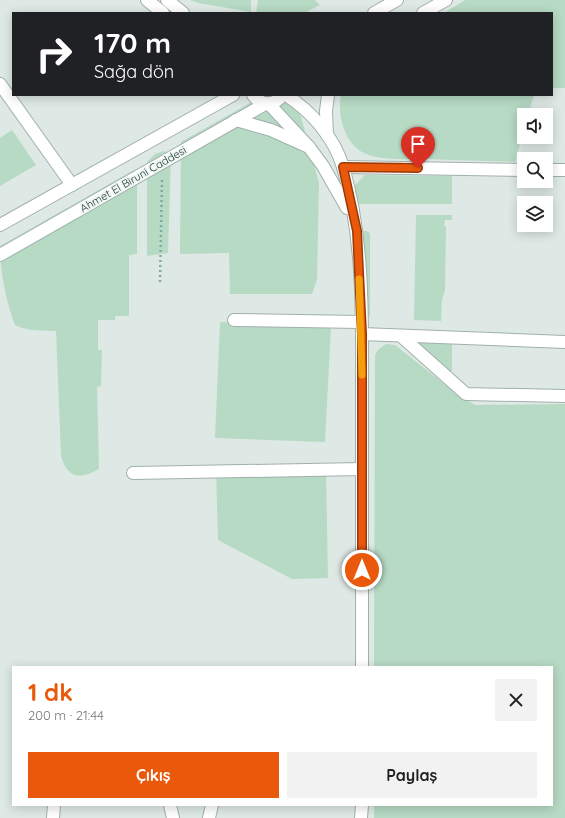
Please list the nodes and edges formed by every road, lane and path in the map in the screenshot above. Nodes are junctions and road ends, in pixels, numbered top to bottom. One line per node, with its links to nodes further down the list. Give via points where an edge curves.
1 (147, 0): 5 (street)
2 (167, 0): 6 (street)
3 (397, 0): 7 (street)
4 (446, 0): 8 (street)
5 (162, 12)
6 (182, 12)
7 (376, 12)
8 (425, 12)
9 (0, 84): 25 (street)
10 (229, 96): 15 (street)
11 (254, 96): 16 (street)
12 (281, 96): 16 (street, Ahmet El Biruni Caddesi, via 276,102)
13 (287, 96): 18 (street, via 310,113)
14 (328, 96): 18 (street)
15 (213, 100): 25 (street)
16 (267, 104): 17 (street, Ahmet El Biruni Caddesi); 19 (street)
17 (236, 120): 19 (street, via 271,130); 20 (street, Ahmet El Biruni Caddesi)
18 (327, 135): 21 (street)
19 (309, 146): 27 (street, via 336,187)
20 (162, 163): 28 (street, Ahmet El Biruni Caddesi); 29 (path)
21 (343, 167): 22 (street); 27 (street)
22 (517, 170)
23 (553, 170): 24 (street)
24 (565, 170)
25 (72, 185): 26 (street)
26 (0, 226)
27 (357, 231): 31 (street)
28 (0, 255)
29 (160, 282)
30 (234, 320): 31 (street)
31 (361, 328): 32 (street); 35 (street)
32 (401, 336): 33 (street); 34 (street, via 466,394)
33 (565, 342)
34 (565, 396)
35 (362, 469): 36 (street); 37 (street)
36 (133, 473)
37 (362, 666)
38 (54, 806): 42 (street)
39 (170, 806): 43 (street)
40 (212, 806): 44 (street)
41 (362, 806): 45 (street)
42 (53, 818)
43 (173, 818)
44 (209, 818)
45 (361, 818)

